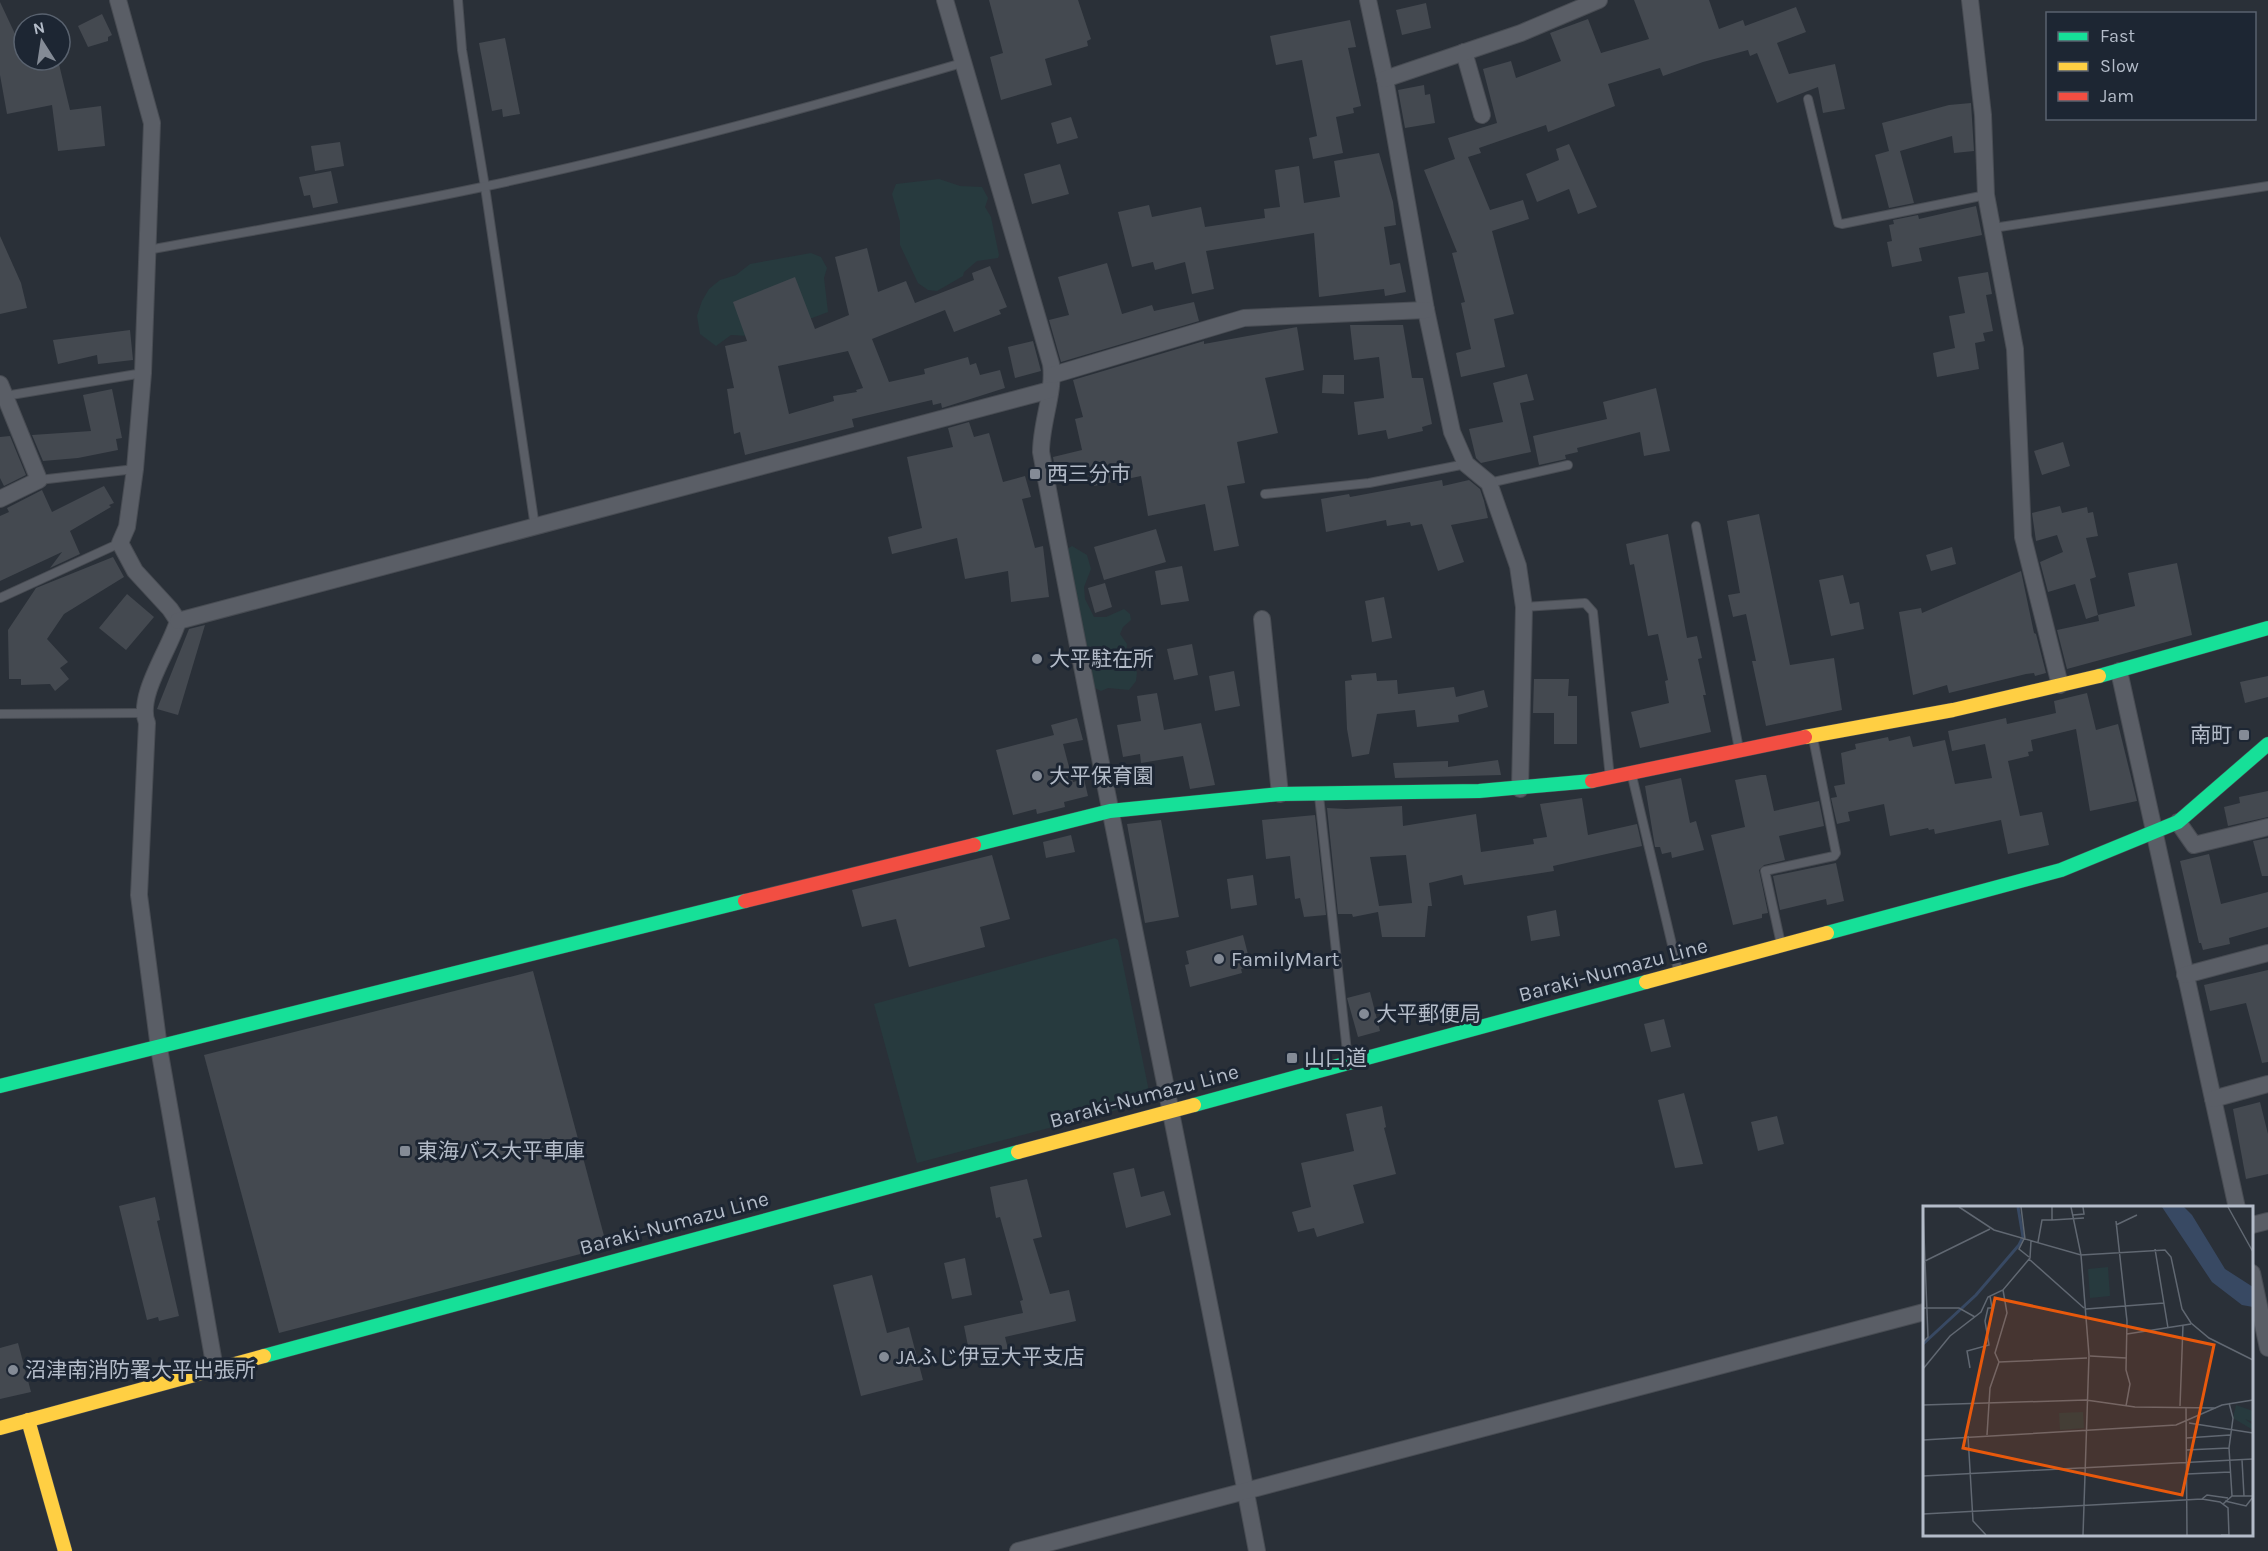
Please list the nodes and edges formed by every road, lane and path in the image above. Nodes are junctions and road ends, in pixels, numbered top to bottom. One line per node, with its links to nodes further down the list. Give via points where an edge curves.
1 (118, 0): 16 (street, via 152,123)
2 (458, 0): 13 (lane, via 462,50)
3 (945, 0): 8 (street)
4 (1368, 0): 9 (street)
5 (1599, 0): 7 (street)
6 (1970, 0): 14 (street, via 1983,115)
7 (1464, 52): 9 (street); 11 (street)
8 (962, 63): 13 (lane, via 751,123); 19 (street)
9 (1385, 78): 17 (street)
10 (1808, 99): 14 (lane, via 1838,223)
11 (1482, 115)
12 (2268, 186): 15 (lane)
13 (485, 187): 16 (lane); 29 (lane)
14 (1986, 195): 15 (street)
15 (1992, 228): 37 (street, via 2015,348 2023,537)
16 (148, 250): 18 (street)
17 (1426, 310): 19 (street, via 1244,318); 21 (street, via 1452,432)
18 (143, 374): 20 (lane); 23 (street)
19 (1051, 382): 29 (street); 48 (street, via 1041,452)
20 (2, 390): 24 (street)
21 (1466, 464): 25 (street); 26 (lane, via 1369,483)
22 (1568, 465): 25 (lane)
23 (135, 469): 24 (lane); 30 (street, via 127,527)
24 (39, 480): 27 (street)
25 (1489, 483): 32 (street, via 1518,566)
26 (1264, 494)
27 (0, 499)
28 (1696, 526): 42 (lane)
29 (535, 527): 34 (street)
30 (120, 543): 31 (lane); 34 (street, via 135,571)
31 (0, 598)
32 (1524, 607): 44 (lane, via 1585,603 1593,612); 45 (street)
33 (1262, 619): 47 (street)
34 (178, 621): 38 (street)
35 (2268, 628): 36 (main road)
36 (2119, 671): 37 (main road); 51 (street)
37 (2060, 685): 40 (main road, via 1953,710)
38 (143, 713): 39 (lane); 56 (street, via 147,723 139,895)
39 (0, 714)
40 (1813, 735): 42 (main road); 52 (lane, via 1836,853 1765,871)
41 (2268, 744): 49 (main road, Baraki-Numazu Line)
42 (1739, 750): 43 (main road)
43 (1632, 775): 44 (main road); 54 (lane)
44 (1610, 779): 45 (main road)
45 (1520, 789): 46 (main road)
46 (1318, 793): 47 (main road); 57 (lane)
47 (1280, 794): 48 (main road)
48 (1110, 811): 56 (main road); 61 (street)
49 (2178, 822): 50 (street, via 2194,845); 51 (main road, Baraki-Numazu Line)
50 (2268, 827)
51 (2155, 832): 52 (main road, Baraki-Numazu Line, via 2061,870); 55 (street)
52 (1782, 947): 54 (main road, Baraki-Numazu Line)
53 (2268, 952): 55 (street)
54 (1679, 974): 57 (main road, Baraki-Numazu Line)
55 (2185, 975): 60 (street)
56 (159, 1048): 59 (main road); 68 (street)
57 (1348, 1065): 61 (main road, Baraki-Numazu Line)
58 (2268, 1084): 60 (street)
59 (0, 1086)
60 (2213, 1099): 62 (street)
61 (1171, 1110): 68 (main road, Baraki-Numazu Line); 71 (street)
62 (2237, 1206)
63 (2268, 1221): 64 (street)
64 (2253, 1226)
65 (2253, 1277): 67 (street)
66 (1923, 1312): 71 (street)
67 (2267, 1340)
68 (215, 1369): 69 (main road, Baraki-Numazu Line)
69 (28, 1420): 70 (main road, Baraki-Numazu Line); 72 (main road)
70 (0, 1428)
71 (1245, 1490): 73 (street); 74 (street)
72 (65, 1551)
73 (1018, 1551)
74 (1257, 1551)

